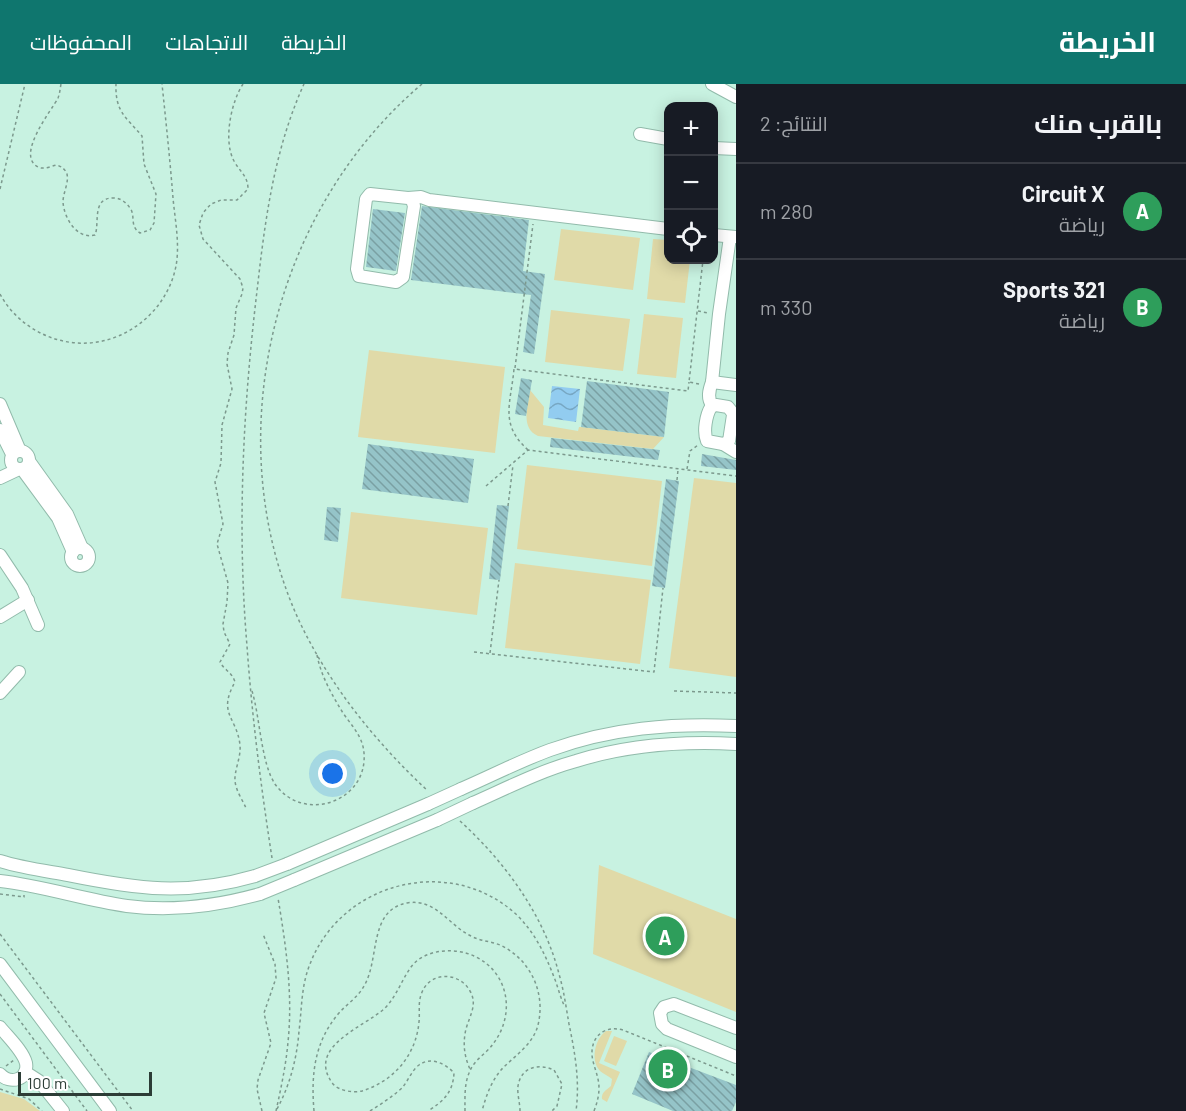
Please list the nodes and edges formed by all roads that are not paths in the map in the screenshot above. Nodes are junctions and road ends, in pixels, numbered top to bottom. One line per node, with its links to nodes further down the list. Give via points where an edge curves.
1 (712, 84): 2 (street)
2 (736, 97)
3 (640, 134): 4 (street)
4 (664, 139)
5 (718, 148): 6 (street)
6 (736, 150)
7 (411, 203): 7 (street, via 367,196 359,276 396,282 402,279); 8 (street, via 429,200)
8 (664, 228)
9 (718, 235): 10 (street)
10 (733, 237): 11 (street)
11 (732, 256): 13 (street)
12 (736, 385): 13 (street)
13 (711, 387): 15 (street)
14 (0, 404): 21 (street)
15 (712, 405): 16 (street, via 728,407); 19 (street, via 706,439)
16 (735, 416): 18 (street)
17 (0, 430): 21 (street)
18 (734, 433): 19 (street)
19 (723, 444): 20 (street)
20 (736, 452)
21 (14, 453): 22 (street); 23 (street, via 27,455)
22 (0, 462)
23 (23, 466): 24 (street); 25 (street, via 67,514)
24 (0, 478)
25 (77, 550)
26 (0, 555): 27 (street)
27 (28, 600): 28 (street); 29 (street)
28 (0, 617)
29 (38, 626)
30 (19, 672): 31 (street)
31 (0, 693)
32 (736, 726): 34 (street, bridge, via 670,725 608,733 549,750 461,789 428,797 287,864 206,888 150,889)
33 (736, 744): 35 (street, bridge, via 673,743 613,751 555,768 260,894 210,905 128,906)
34 (0, 861)
35 (0, 882)
36 (0, 963): 43 (street)
37 (0, 1027): 40 (street, via 25,1061)
38 (736, 1028): 39 (street, via 674,1004 660,1013 667,1029)
39 (736, 1057)
40 (25, 1072): 41 (street, via 14,1081); 42 (street, via 39,1081)
41 (0, 1074)
42 (63, 1111)
43 (110, 1111)

